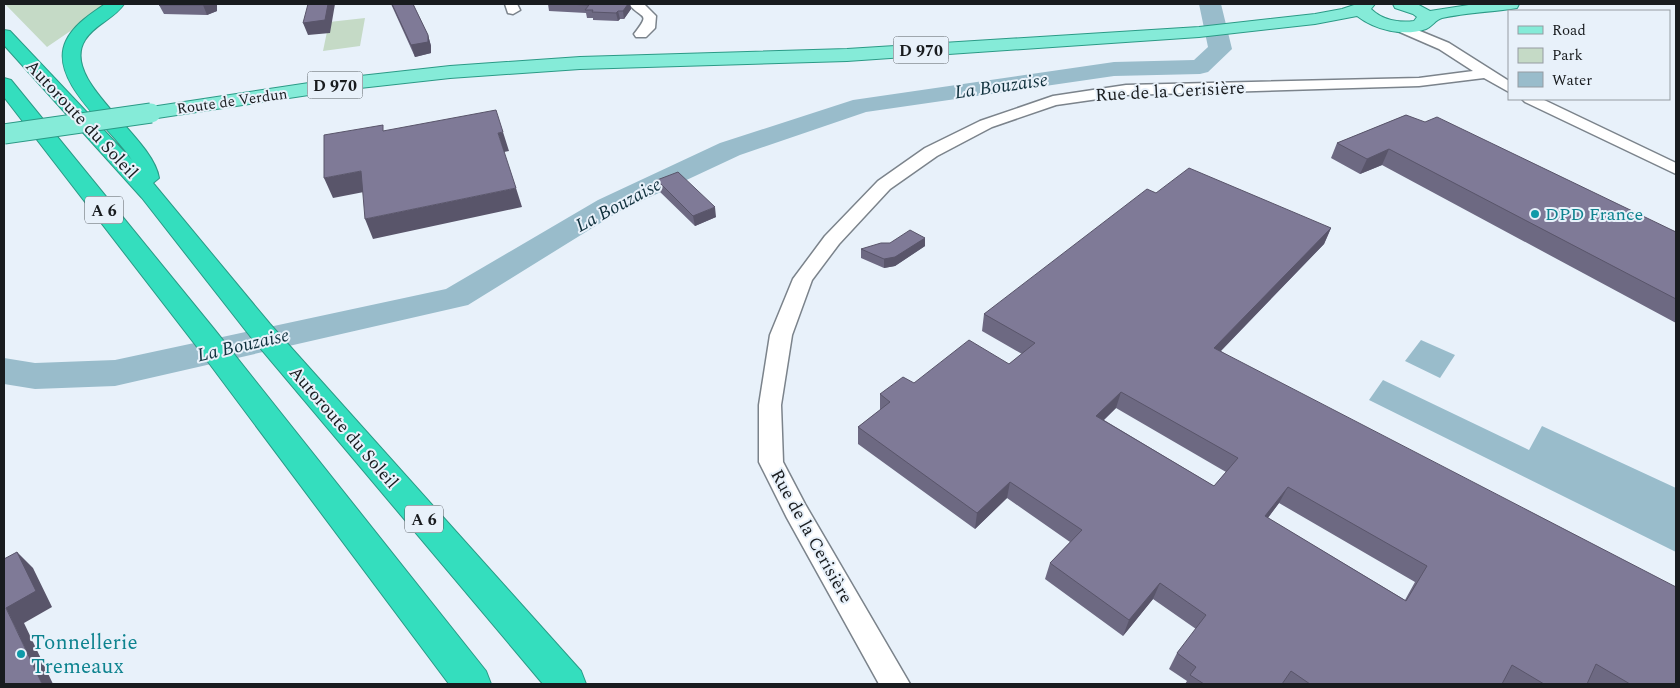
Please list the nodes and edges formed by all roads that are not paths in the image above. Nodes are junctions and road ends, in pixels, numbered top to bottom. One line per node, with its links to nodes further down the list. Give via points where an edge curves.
1 (116, 4): 19 (highway, via 84,28 72,45 70,62 87,93 147,165)
2 (635, 4): 10 (street, via 651,18 648,28)
3 (1404, 4): 4 (main road); 8 (main road, via 1419,10)
4 (1460, 4)
5 (1511, 4): 8 (main road, via 1437,14)
6 (1364, 6): 7 (main road, D 970, via 1350,13); 9 (main road, via 1367,16)
7 (1315, 20): 9 (main road, D 970, via 1367,20); 17 (main road, Route de Verdun / D 970, bridge, via 1199,32 847,55 520,67 342,84)
8 (1425, 22): 9 (main road, via 1413,26); 12 (street)
9 (1390, 24): 12 (street)
10 (641, 34)
11 (4, 35): 19 (highway, Autoroute du Soleil / A 6)
12 (1444, 46): 13 (street)
13 (1485, 74): 15 (street); 22 (street, Rue de la Cerisière, via 1419,82 1126,90 1053,101 986,124 931,152 884,185 832,240 803,279 781,334 770,405 771,462)
14 (4, 84): 20 (highway, Autoroute du Soleil / A 6, via 204,336)
15 (1508, 87)
16 (1532, 100): 18 (street)
17 (4, 134)
18 (1676, 169)
19 (150, 193): 21 (highway, Autoroute du Soleil / A 6, via 260,330)
20 (472, 684)
21 (567, 684)
22 (894, 684)

